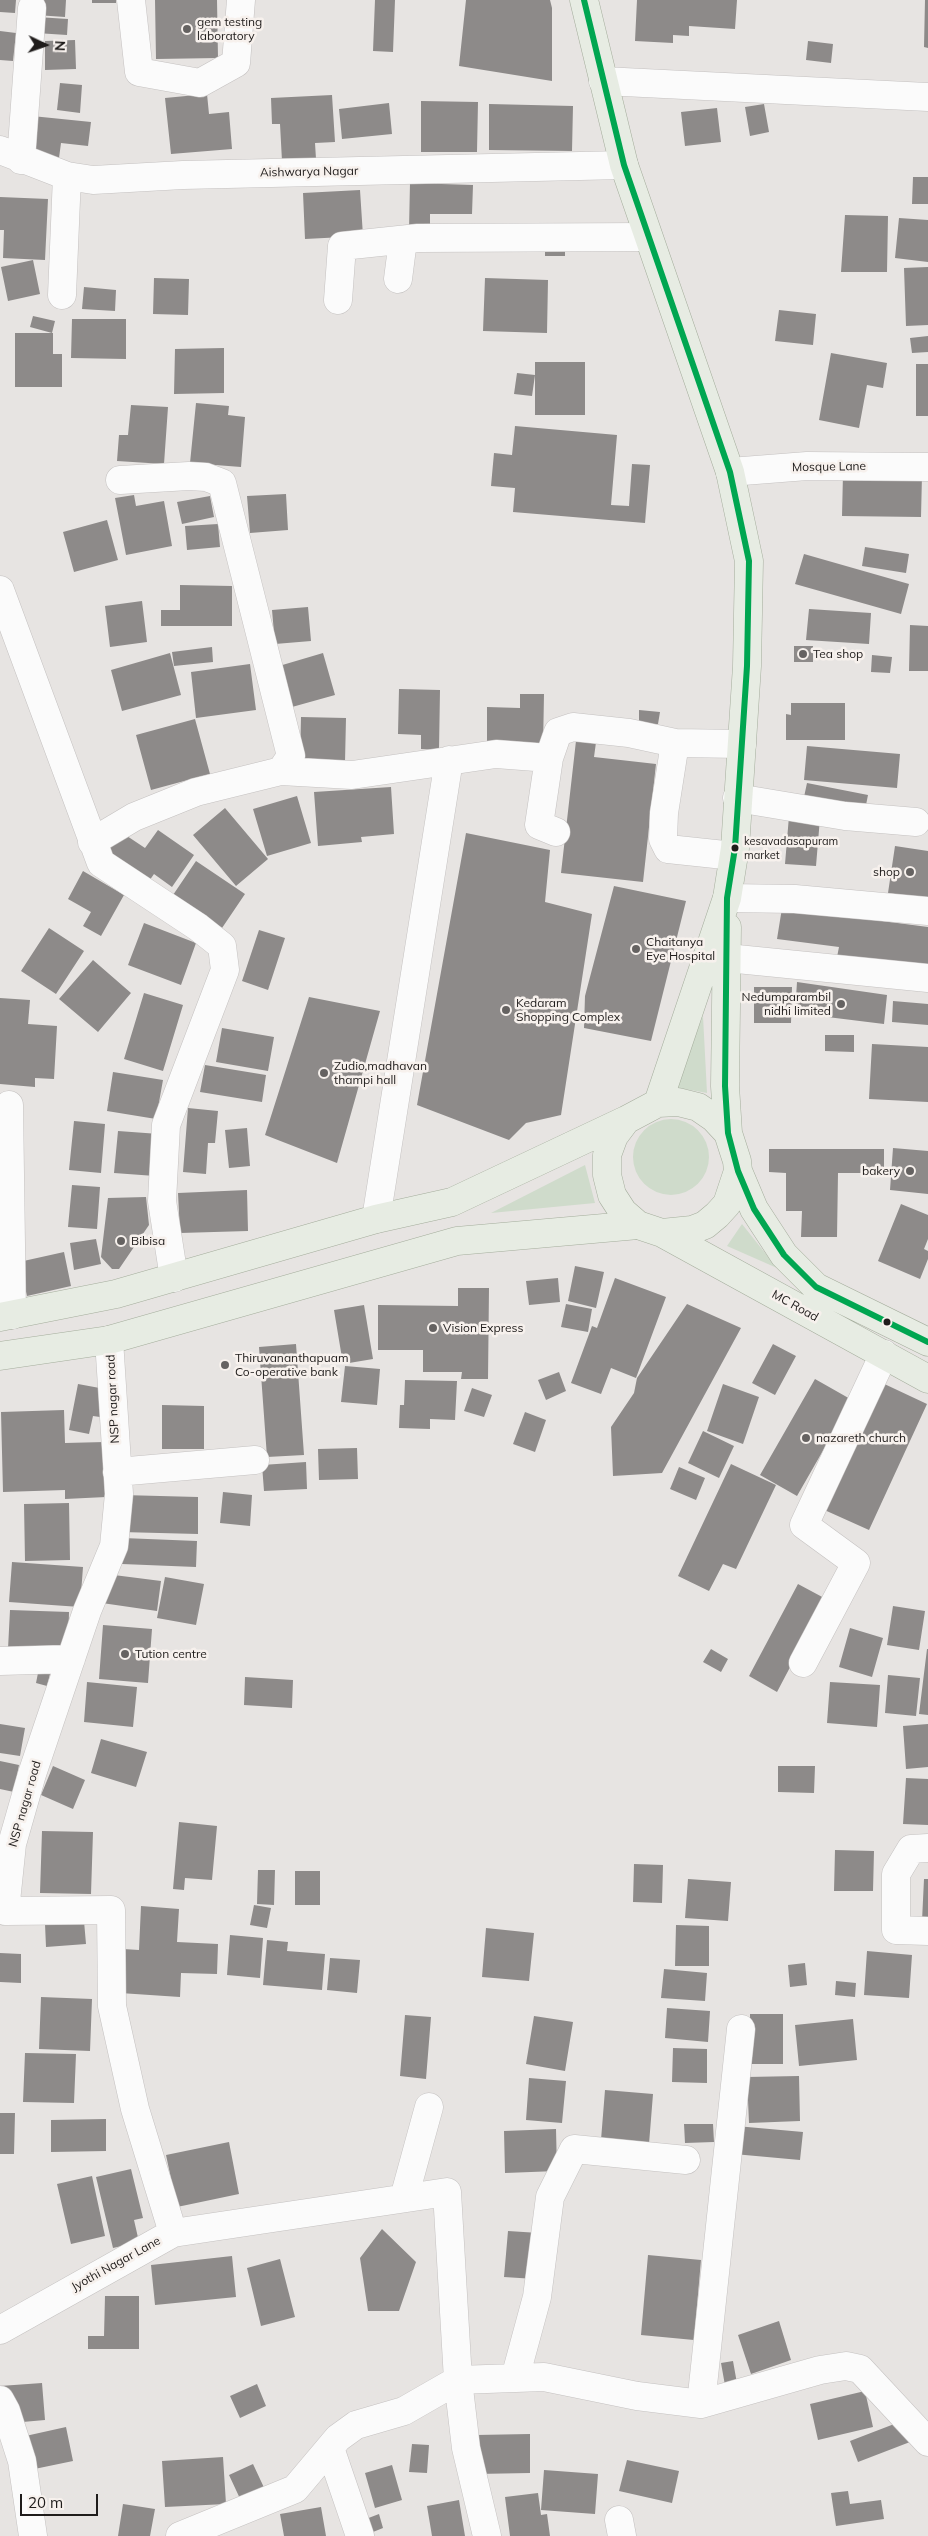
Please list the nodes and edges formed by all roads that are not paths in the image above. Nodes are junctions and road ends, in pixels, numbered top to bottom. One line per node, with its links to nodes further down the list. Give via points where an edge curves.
1 (131, 0): 2 (street, via 139,72 200,83 236,63)
2 (241, 0)
3 (584, 0): 5 (main road)
4 (32, 8): 7 (street)
5 (604, 81): 6 (street); 8 (main road)
6 (928, 96)
7 (10, 155): 9 (street, Aishwarya Nagar)
8 (624, 165): 9 (street, Aishwarya Nagar, via 93,180); 10 (main road)
9 (67, 176): 13 (street)
10 (648, 238): 11 (street, via 569,236); 16 (main road)
11 (403, 240): 12 (street); 14 (street, via 342,246)
12 (398, 279)
13 (62, 295)
14 (338, 300)
15 (928, 467): 16 (street, Mosque Lane, via 807,466)
16 (730, 472): 20 (main road, via 749,561 748,666)
17 (120, 480): 23 (street, via 189,476 206,477 222,483 291,756)
18 (0, 590): 27 (street)
19 (675, 743): 20 (street); 21 (street, via 574,726 558,732); 28 (street, via 664,813 663,839 668,850)
20 (742, 744): 24 (main road)
21 (549, 758): 22 (street, via 496,754); 26 (street, via 538,825)
22 (449, 760): 23 (street, via 352,775); 39 (street)
23 (280, 771): 27 (street, via 196,792 134,817)
24 (737, 798): 25 (street, via 845,816); 28 (main road)
25 (916, 822)
26 (556, 832)
27 (92, 842): 42 (street, via 101,863 222,946 225,970 166,1124 162,1201)
28 (734, 856): 29 (main road)
29 (727, 898): 30 (street, via 794,899); 31 (main road); 33 (main road)
30 (928, 911)
31 (727, 958): 32 (street); 36 (main road)
32 (928, 978)
33 (658, 1103): 35 (main road); 36 (main road, via 678,1102 698,1107)
34 (9, 1105): 43 (street)
35 (626, 1120): 38 (main road); 40 (main road, via 614,1136 607,1155 607,1175 612,1195 619,1206)
36 (728, 1133): 37 (main road)
37 (738, 1171): 40 (main road, via 727,1204 705,1225 677,1234); 45 (main road, via 754,1209 784,1255 816,1287)
38 (452, 1202): 39 (main road); 41 (main road)
39 (376, 1219): 42 (main road)
40 (650, 1229): 41 (main road); 46 (main road, MC Road)
41 (457, 1240): 44 (main road)
42 (174, 1278): 43 (main road, via 116,1294)
43 (6, 1316)
44 (109, 1340): 47 (main road); 50 (street, NSP nagar road)
45 (928, 1342)
46 (884, 1354): 48 (main road, MC Road); 53 (street, via 804,1525 856,1563)
47 (0, 1356)
48 (928, 1379)
49 (255, 1460): 50 (street)
50 (117, 1472): 51 (street, NSP nagar road, via 114,1546)
51 (71, 1660): 52 (street); 54 (street, NSP nagar road)
52 (0, 1661)
53 (803, 1663)
54 (12, 1811): 56 (street, NSP nagar road, via 12,1844)
55 (928, 1848): 57 (street, via 911,1849 896,1874 896,1930)
56 (2, 1912): 61 (street, NSP nagar road, via 110,1910 112,2006 135,2109)
57 (928, 1932)
58 (740, 2029): 68 (street)
59 (429, 2107): 62 (street)
60 (686, 2160): 65 (street, via 574,2149 550,2197 538,2297)
61 (153, 2168): 63 (street, Jyothi Nagar Lane)
62 (404, 2198): 63 (street); 66 (street, via 447,2192)
63 (173, 2233): 64 (street, Jyothi Nagar Lane)
64 (0, 2330)
65 (515, 2378): 66 (street); 68 (street, via 544,2377 637,2396)
66 (458, 2380): 70 (street, via 404,2410 356,2425); 74 (street, via 466,2448)
67 (0, 2400): 71 (street, via 22,2461)
68 (700, 2404): 69 (street, via 820,2370 846,2366 860,2368)
69 (928, 2442)
70 (330, 2448): 72 (street, via 295,2489); 73 (street)
71 (33, 2536)
72 (180, 2536)
73 (360, 2536)
74 (487, 2536)

